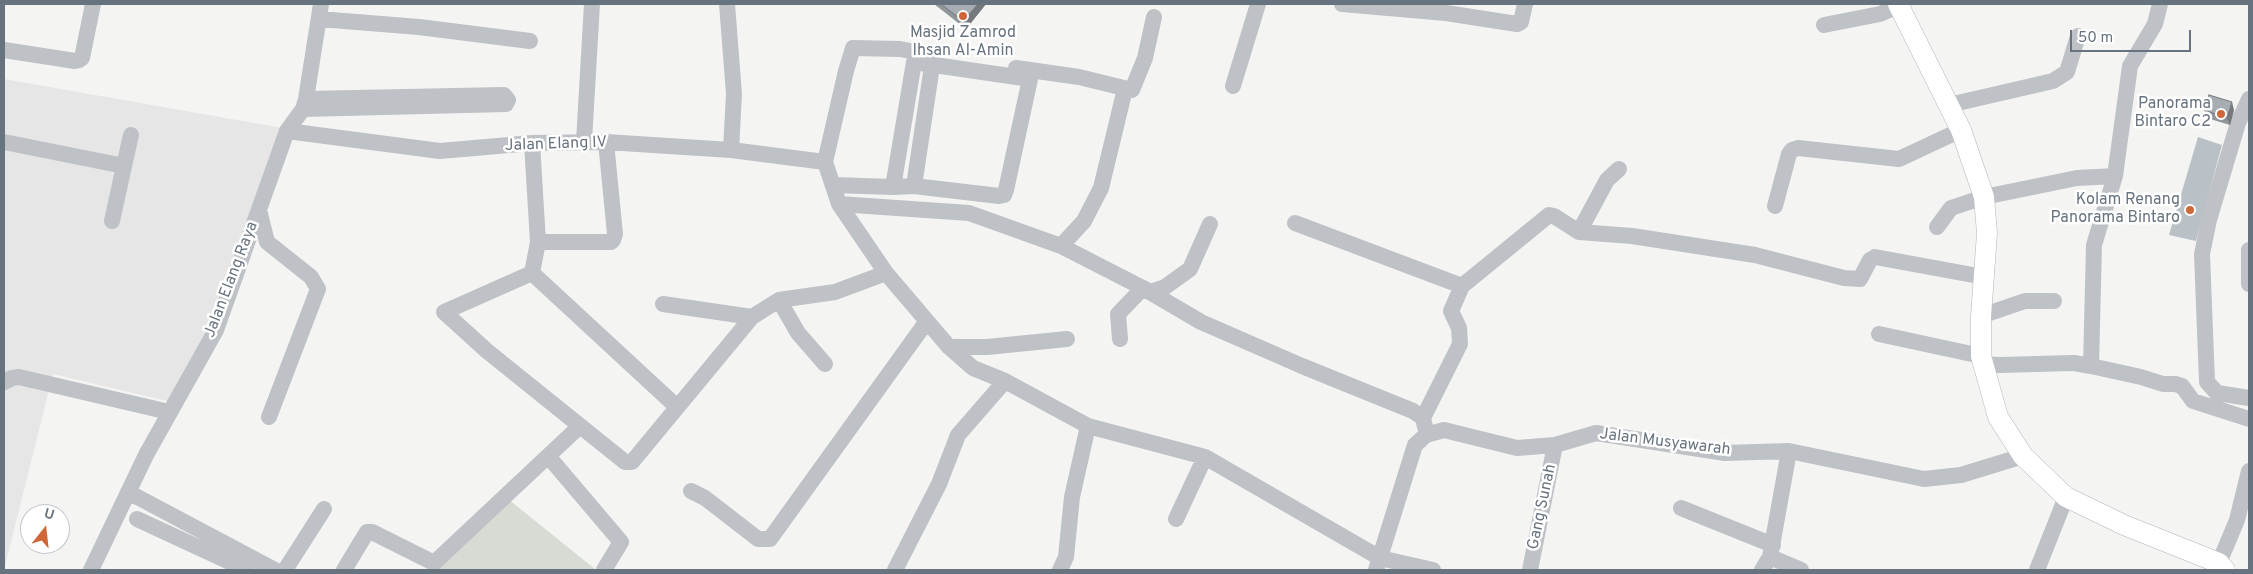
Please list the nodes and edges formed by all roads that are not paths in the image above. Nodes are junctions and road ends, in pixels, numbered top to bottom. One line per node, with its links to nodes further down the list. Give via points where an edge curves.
1 (93, 4): 16 (street, via 79,60)
2 (592, 4): 26 (street)
3 (727, 4): 30 (street, via 734,94)
4 (1258, 4): 18 (street)
5 (1342, 4): 8 (street)
6 (1525, 4): 11 (street, via 1519,24)
7 (2160, 4): 34 (street, via 2154,24 2130,66)
8 (1377, 5): 11 (street)
9 (1898, 5): 13 (street, via 1880,14); 22 (main road)
10 (318, 8): 15 (street, via 419,27); 21 (street, Jalan Elang Raya)
11 (1447, 8)
12 (1154, 17): 19 (street, via 1135,85 1132,90)
13 (1824, 25)
14 (2078, 36): 22 (street, via 2067,72 2053,81)
15 (530, 41)
16 (4, 50)
17 (932, 66): 36 (street); 36 (street, via 1030,79 1004,195); 37 (street, via 914,62)
18 (1233, 86)
19 (1125, 90): 31 (street, via 1079,78 900,49 853,48); 48 (street, via 1101,188 1084,221)
20 (2249, 99): 71 (street, via 2238,123 2202,254 2208,382 2217,393)
21 (304, 104): 21 (street, via 504,95 508,100 506,104); 24 (street, Jalan Elang Raya)
22 (1949, 105): 23 (main road)
23 (1961, 130): 38 (main road); 40 (street, via 1899,158 1792,150)
24 (287, 131): 29 (street, Jalan Elang IV, via 440,151); 41 (street, Jalan Elang Raya)
25 (131, 135): 32 (street)
26 (584, 141): 28 (street, Jalan Elang IV); 29 (street, Jalan Elang IV)
27 (4, 142): 32 (street)
28 (606, 142): 30 (street, Jalan Elang IV); 47 (street, via 613,240)
29 (532, 143): 47 (street)
30 (731, 150): 31 (street, Jalan Elang IV)
31 (824, 162): 35 (street)
32 (124, 166): 42 (street)
33 (1618, 169): 46 (street, via 1607,180)
34 (2115, 176): 38 (street, via 2077,178); 68 (street, via 2094,245)
35 (833, 185): 37 (street); 39 (street)
36 (914, 186): 37 (street)
37 (893, 187)
38 (1984, 197): 45 (street, via 1951,208); 52 (main road, via 1988,233)
39 (839, 204): 48 (street, via 970,213); 51 (street)
40 (1775, 206)
41 (259, 210): 73 (street, Jalan Elang Raya, via 216,330); 74 (street, via 267,242 311,277 318,289)
42 (112, 221)
43 (1295, 223): 54 (street)
44 (1210, 224): 55 (street, via 1190,270 1165,287)
45 (1937, 227)
46 (1579, 232): 52 (street, via 1632,236 1755,254 1844,278 1860,279 1875,257); 54 (street, via 1549,215)
47 (538, 242): 50 (street)
48 (1060, 246): 55 (street)
49 (2249, 250): 53 (street)
50 (532, 273): 72 (street); 77 (street, via 444,312)
51 (886, 273): 56 (street, via 836,292); 61 (street)
52 (1984, 277): 59 (main road)
53 (2249, 284)
54 (1462, 286): 75 (street, via 1451,311 1459,328 1460,344)
55 (1146, 290): 64 (street, via 1118,314); 75 (street, via 1201,322)
56 (779, 300): 60 (street); 67 (street, via 798,333)
57 (2054, 301): 59 (street, via 2025,301)
58 (664, 304): 60 (street)
59 (1981, 316): 66 (main road)
60 (752, 317): 72 (street)
61 (926, 321): 65 (street); 86 (street, via 770,539 758,539)
62 (1879, 334): 66 (street)
63 (1067, 339): 65 (street, via 988,347)
64 (1120, 339)
65 (949, 347): 69 (street, via 973,368)
66 (1982, 360): 68 (street, via 1999,365); 83 (main road, via 1998,417)
67 (825, 364)
68 (2091, 366): 76 (street, via 2182,386 2193,400)
69 (1005, 381): 78 (street); 102 (street, via 958,435 939,484)
70 (4, 382): 73 (street, via 19,377)
71 (2249, 398)
72 (677, 407): 77 (street, via 632,462 625,462)
73 (169, 412): 87 (street, Jalan Elang Raya)
74 (269, 416)
75 (1423, 418): 79 (street)
76 (2249, 419)
77 (580, 426): 82 (street)
78 (1088, 426): 84 (street); 103 (street, via 1072,497 1066,557)
79 (1426, 435): 80 (street, Jalan Musyawarah, via 1444,430 1517,448); 94 (street, via 1415,445)
80 (1555, 445): 81 (street, Jalan Musyawarah, via 1596,432 1725,453); 105 (street, Gang Sunah)
81 (1789, 452): 83 (street, Jalan Musyawarah, via 1924,479 1962,475); 93 (street)
82 (548, 456): 100 (street, via 434,563 367,532); 101 (street, via 621,542)
83 (2023, 456): 88 (main road)
84 (1205, 457): 92 (street); 94 (street)
85 (2249, 471): 95 (street)
86 (692, 491)
87 (128, 492): 96 (street, Jalan Elang Raya); 98 (street)
88 (2066, 497): 95 (main road); 107 (street)
89 (1682, 508): 93 (street)
90 (324, 509): 99 (street)
91 (137, 519): 97 (street)
92 (1176, 519)
93 (1768, 557): 106 (street)
94 (1378, 564): 104 (street)
95 (2222, 567)
96 (91, 570)
97 (247, 570)
98 (275, 570)
99 (285, 570)
100 (344, 570)
101 (604, 570)
102 (895, 570)
103 (1060, 570)
104 (1433, 570)
105 (1530, 570)
106 (1801, 570)
107 (2037, 570)

